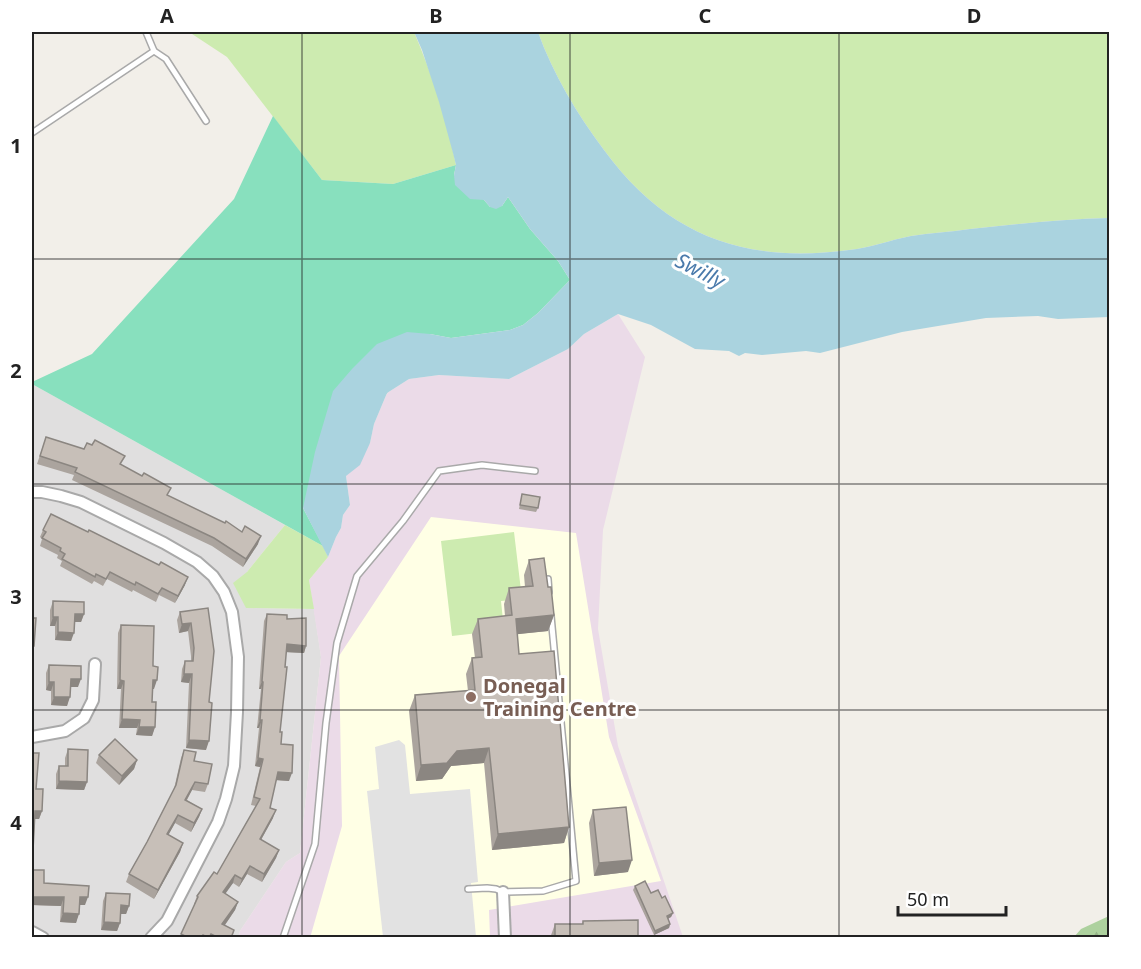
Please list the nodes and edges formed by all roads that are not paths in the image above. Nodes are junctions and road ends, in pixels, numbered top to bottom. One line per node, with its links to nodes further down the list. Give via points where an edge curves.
1 (146, 32): 2 (lane)
2 (154, 51): 3 (lane, via 166,59); 4 (lane)
3 (206, 121)
4 (32, 133)
5 (535, 471): 17 (lane, via 482,465 439,471 357,576 337,643 315,844)
6 (32, 492): 16 (street, via 81,502 197,562 213,576 232,612 238,657 237,712 234,766 226,799 167,921)
7 (548, 579): 8 (lane)
8 (550, 602)
9 (551, 613): 13 (lane, via 576,881 543,891)
10 (95, 664): 11 (street, via 93,700 84,718 65,731)
11 (32, 736)
12 (468, 890): 13 (lane, via 487,888)
13 (503, 892): 18 (street)
14 (32, 932): 15 (street)
15 (43, 938)
16 (151, 938)
17 (283, 938)
18 (505, 938)

